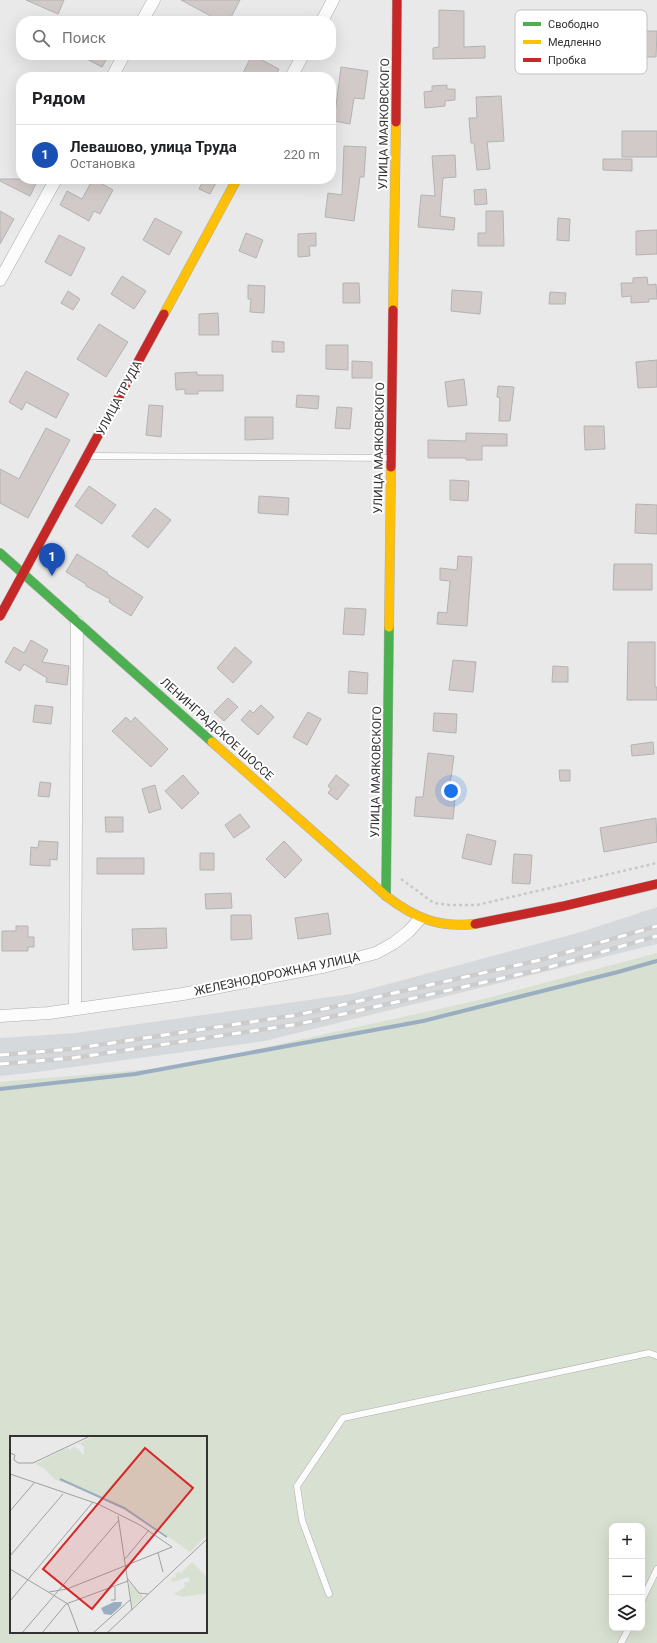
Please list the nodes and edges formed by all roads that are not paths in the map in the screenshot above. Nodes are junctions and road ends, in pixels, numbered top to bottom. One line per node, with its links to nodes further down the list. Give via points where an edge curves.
1 (154, 0): 4 (street)
2 (333, 0): 5 (street)
3 (397, 0): 14 (street, УЛИЦА МАЯКОВСКОГО)
4 (145, 16)
5 (325, 16)
6 (121, 60): 8 (street)
7 (300, 60): 9 (street)
8 (115, 72)
9 (294, 72)
10 (53, 184): 12 (street)
11 (234, 184): 13 (street, УЛИЦА ТРУДА)
12 (0, 280)
13 (88, 456): 14 (lane); 16 (street, УЛИЦА ТРУДА)
14 (391, 458): 20 (street, УЛИЦА МАЯКОВСКОГО)
15 (0, 554): 16 (street, ЛЕНИНГРАДСКОЕ ШОССЕ)
16 (24, 574): 17 (street, УЛИЦА ТРУДА); 18 (street, ЛЕНИНГРАДСКОЕ ШОССЕ)
17 (0, 616)
18 (77, 622): 20 (street, ЛЕНИНГРАДСКОЕ ШОССЕ); 22 (street)
19 (657, 884): 21 (street, via 606,898 482,924 447,926)
20 (386, 896): 21 (street, ЛЕНИНГРАДСКОЕ ШОССЕ)
21 (420, 919): 22 (street, ЖЕЛЕЗНОДОРОЖНАЯ УЛИЦА, via 394,943 376,953 327,966 183,994)
22 (75, 1009): 23 (street, ЖЕЛЕЗНОДОРОЖНАЯ УЛИЦА)
23 (0, 1016)
24 (657, 1356): 26 (lane, via 649,1353 343,1418 297,1486 302,1520)
25 (657, 1569): 27 (lane)
26 (329, 1594)
27 (644, 1595)
28 (627, 1631): 29 (lane)
29 (621, 1643)

